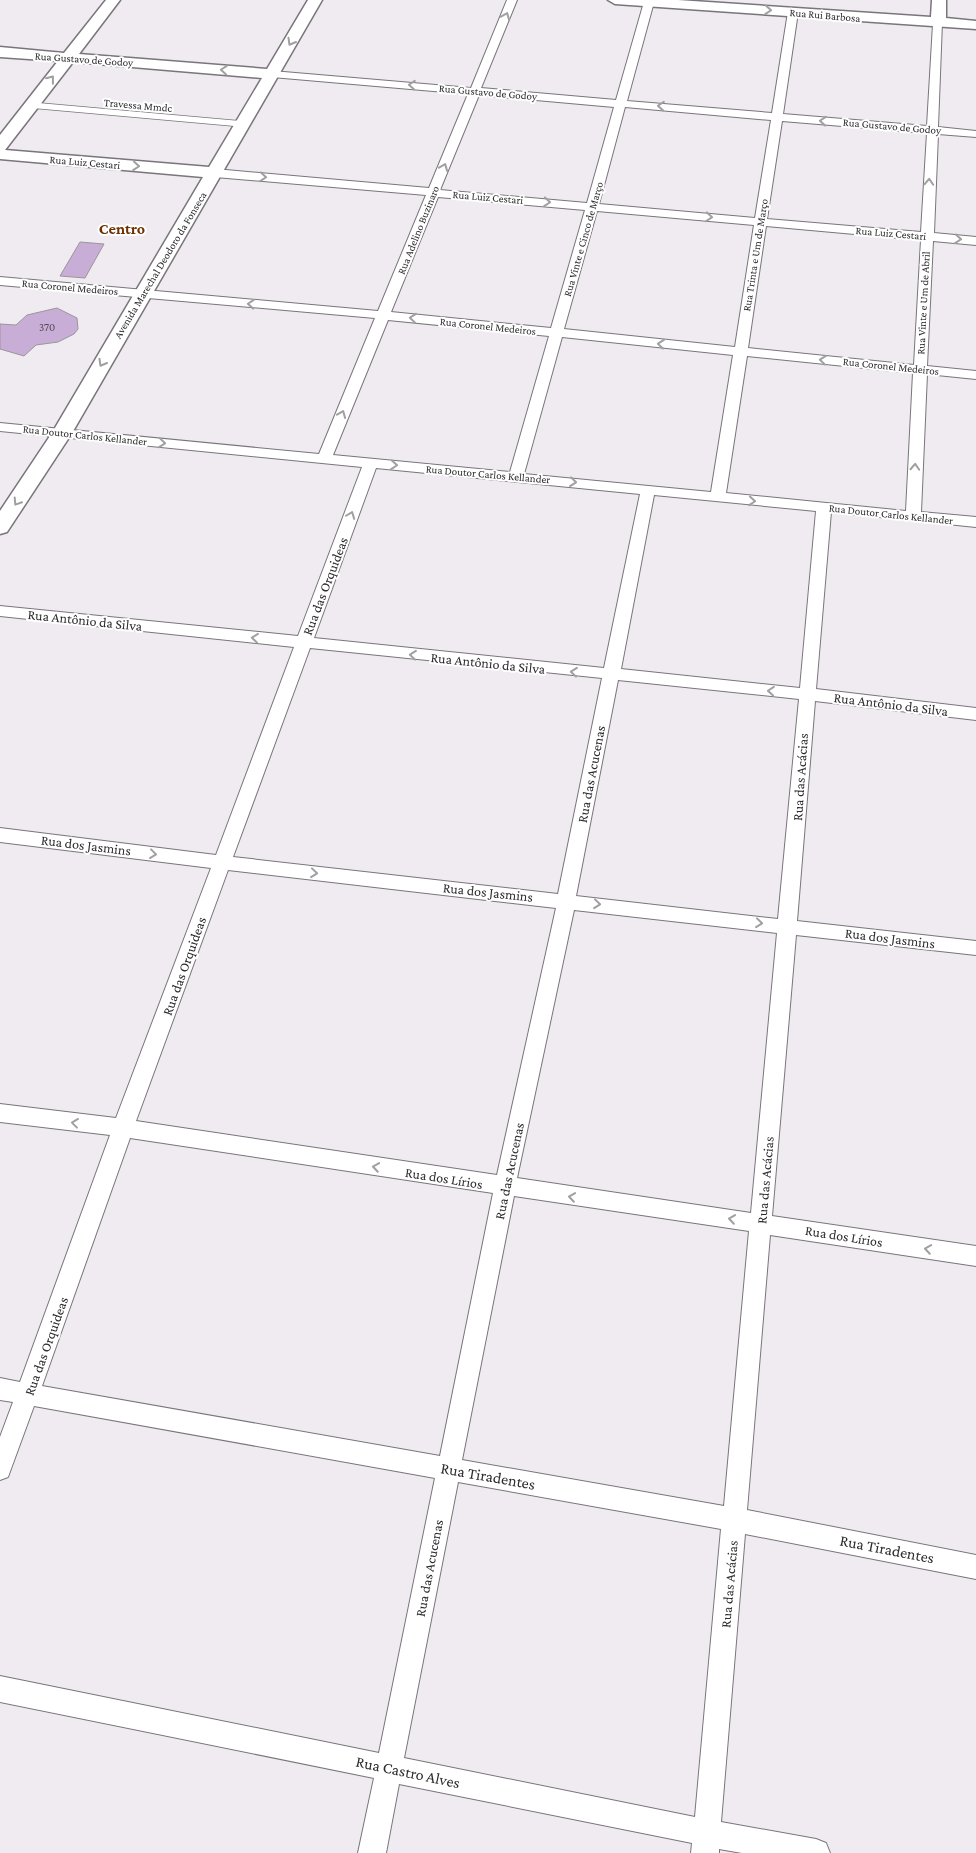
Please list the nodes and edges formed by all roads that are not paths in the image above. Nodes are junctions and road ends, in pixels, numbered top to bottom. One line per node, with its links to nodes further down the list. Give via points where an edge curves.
1 (113, 0): 11 (street)
2 (315, 0): 12 (street, Avenida Marechal Deodoro da Fonseca, one-way to 12)
3 (512, 0): 13 (street, Rua Adelino Buzinaro, one-way to 3)
4 (615, 0): 6 (street, Rua Rui Barbosa)
5 (939, 0): 8 (street, Rua Vinte e Um de Abril)
6 (649, 2): 7 (street, Rua Rui Barbosa, one-way to 7); 14 (street, Rua Vinte e Cinco de Março)
7 (793, 12): 8 (street, Rua Rui Barbosa); 16 (street, Rua Trinta e Um de Março)
8 (938, 24): 9 (street, Rua Rui Barbosa); 18 (street, Rua Vinte e Um de Abril)
9 (976, 25)
10 (0, 52): 11 (street, Rua Gustavo de Godoy)
11 (67, 59): 12 (street, Rua Gustavo de Godoy, one-way to 11); 15 (street, one-way to 11)
12 (272, 74): 13 (street, Rua Gustavo de Godoy, one-way to 12); 17 (street, Avenida Marechal Deodoro da Fonseca)
13 (475, 90): 14 (street, Rua Gustavo de Godoy); 23 (street, Rua Adelino Buzinaro, one-way to 13)
14 (621, 103): 16 (street, Rua Gustavo de Godoy, one-way to 14); 24 (street, Rua Vinte e Cinco de Março)
15 (30, 105): 17 (lane, Travessa Mmdc); 20 (street)
16 (777, 117): 18 (street, Rua Gustavo de Godoy, one-way to 16); 25 (street, Rua Trinta e Um de Março)
17 (243, 124): 22 (street, Avenida Marechal Deodoro da Fonseca)
18 (932, 130): 19 (street, Rua Gustavo de Godoy); 26 (street, Rua Vinte e Um de Abril, one-way to 18)
19 (976, 134)
20 (0, 146)
21 (0, 154): 22 (street, Rua Luiz Cestari, one-way to 22)
22 (215, 173): 23 (street, Rua Luiz Cestari, one-way to 23); 29 (street, Avenida Marechal Deodoro da Fonseca)
23 (433, 192): 24 (street, Rua Luiz Cestari, one-way to 24); 30 (street, Rua Adelino Buzinaro)
24 (592, 206): 25 (street, Rua Luiz Cestari, one-way to 25); 31 (street, Rua Vinte e Cinco de Março)
25 (760, 221): 26 (street, Rua Luiz Cestari); 32 (street, Rua Trinta e Um de Março)
26 (927, 236): 27 (street, Rua Luiz Cestari, one-way to 27); 33 (street, Rua Vinte e Um de Abril)
27 (976, 241)
28 (0, 281): 29 (street, Rua Coronel Medeiros)
29 (143, 294): 30 (street, Rua Coronel Medeiros, one-way to 29); 36 (street, Avenida Marechal Deodoro da Fonseca, one-way to 36)
30 (382, 315): 31 (street, Rua Coronel Medeiros, one-way to 30); 37 (street, Rua Adelino Buzinaro, one-way to 30)
31 (556, 333): 32 (street, Rua Coronel Medeiros, one-way to 31); 39 (street, Rua Vinte e Cinco de Março)
32 (740, 351): 33 (street, Rua Coronel Medeiros, one-way to 32); 41 (street, Rua Trinta e Um de Março)
33 (920, 369): 34 (street, Rua Coronel Medeiros); 43 (street, Rua Vinte e Um de Abril, one-way to 33)
34 (976, 375)
35 (0, 426): 36 (street, Rua Doutor Carlos Kellander)
36 (62, 433): 37 (street, Rua Doutor Carlos Kellander, one-way to 37); 45 (street, Avenida Marechal Deodoro da Fonseca, one-way to 45)
37 (324, 459): 38 (street, Rua Doutor Carlos Kellander)
38 (371, 463): 39 (street, Rua Doutor Carlos Kellander, one-way to 39); 47 (street, Rua das Orquideas, one-way to 38)
39 (516, 476): 40 (street, Rua Doutor Carlos Kellander, one-way to 40)
40 (648, 490): 41 (street, Rua Doutor Carlos Kellander); 48 (street, Rua das Acucenas)
41 (718, 498): 42 (street, Rua Doutor Carlos Kellander, one-way to 42)
42 (824, 508): 43 (street, Rua Doutor Carlos Kellander); 49 (street, Rua das Acácias)
43 (913, 516): 44 (street, Rua Doutor Carlos Kellander)
44 (976, 522)
45 (0, 527)
46 (0, 611): 47 (street, Rua Antônio da Silva, one-way to 46)
47 (303, 643): 48 (street, Rua Antônio da Silva, one-way to 47); 52 (street, Rua das Orquideas)
48 (610, 676): 49 (street, Rua Antônio da Silva, one-way to 48); 53 (street, Rua das Acucenas)
49 (806, 694): 50 (street, Rua Antônio da Silva); 54 (street, Rua das Acácias)
50 (976, 714)
51 (0, 835): 52 (street, Rua dos Jasmins, one-way to 52)
52 (222, 863): 53 (street, Rua dos Jasmins, one-way to 53); 57 (street, Rua das Orquideas)
53 (566, 901): 54 (street, Rua dos Jasmins, one-way to 54); 58 (street, Rua das Acucenas)
54 (789, 926): 55 (street, Rua dos Jasmins); 59 (street, Rua das Acácias)
55 (976, 948)
56 (0, 1114): 57 (street, Rua dos Lírios, one-way to 56)
57 (124, 1128): 58 (street, Rua dos Lírios, one-way to 57); 62 (street, Rua das Orquideas)
58 (505, 1187): 59 (street, Rua dos Lírios, one-way to 58); 64 (street, Rua das Acucenas)
59 (761, 1224): 60 (street, Rua dos Lírios, one-way to 59); 65 (street, Rua das Acácias)
60 (976, 1256)
61 (0, 1390): 62 (street, Rua Tiradentes)
62 (28, 1394): 63 (street, Rua das Orquideas); 64 (street, Rua Tiradentes)
63 (0, 1469)
64 (449, 1469): 65 (street, Rua Tiradentes); 68 (street, Rua das Acucenas)
65 (735, 1520): 66 (street, Rua Tiradentes); 69 (street, Rua das Acácias)
66 (976, 1567)
67 (0, 1689): 68 (street, Rua Castro Alves)
68 (389, 1768): 69 (street, Rua Castro Alves); 70 (street, Rua das Acucenas)
69 (706, 1843): 71 (street, Rua Castro Alves)
70 (372, 1853)
71 (816, 1853)

